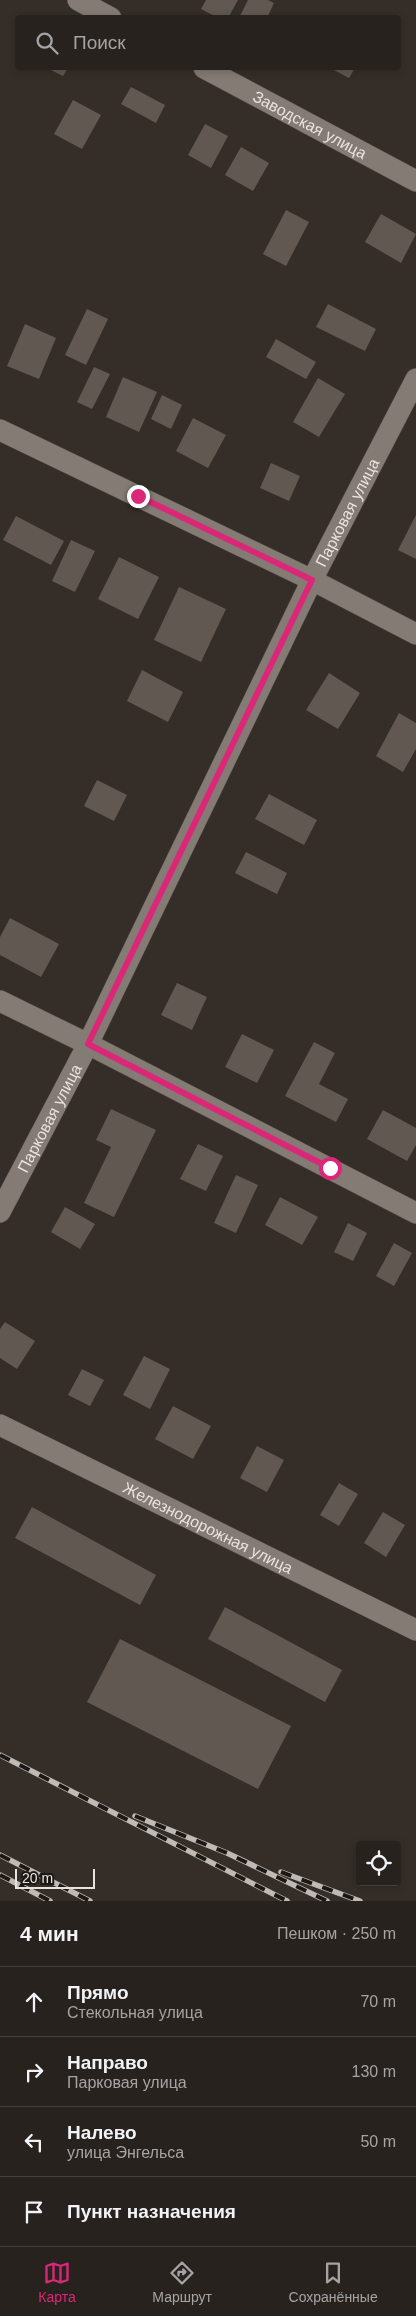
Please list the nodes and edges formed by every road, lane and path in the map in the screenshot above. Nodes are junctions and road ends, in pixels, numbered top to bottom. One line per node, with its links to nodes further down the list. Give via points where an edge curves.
1 (78, 0): 2 (street)
2 (106, 15)
3 (208, 70): 4 (street, Заводская улица)
4 (416, 181)
5 (416, 379): 7 (street, Парковая улица)
6 (0, 430): 7 (street)
7 (312, 580): 8 (street); 10 (street, Парковая улица)
8 (416, 634)
9 (0, 1001): 10 (street)
10 (88, 1044): 11 (street, Парковая улица); 12 (street)
11 (0, 1212)
12 (416, 1213)
13 (0, 1425): 14 (street, Железнодорожная улица)
14 (416, 1630)

